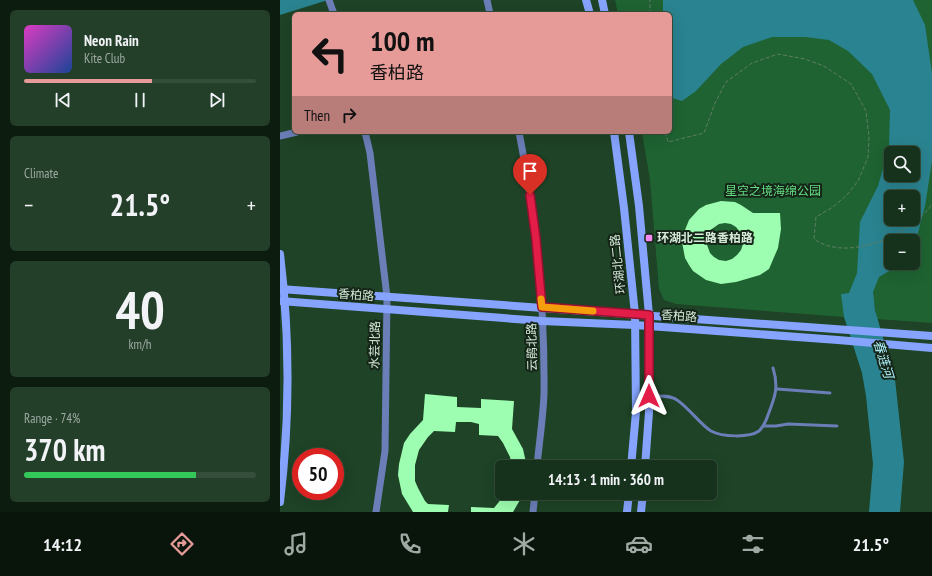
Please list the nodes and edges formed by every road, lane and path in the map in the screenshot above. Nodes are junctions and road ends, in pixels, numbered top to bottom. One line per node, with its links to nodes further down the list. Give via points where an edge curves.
1 (487, 0): 5 (street)
2 (586, 0): 6 (main road)
3 (602, 0): 7 (main road)
4 (650, 0): 8 (path)
5 (490, 12)
6 (589, 12)
7 (605, 12)
8 (650, 12)
9 (292, 133): 15 (street)
10 (365, 134): 19 (street, 水芸北路, via 370,154)
11 (519, 134): 21 (street, 云鹃北路, via 536,239)
12 (614, 134): 23 (main road, 环湖北二路)
13 (629, 134): 24 (main road)
14 (666, 134): 16 (path, via 668,142 704,133 726,82 752,63 778,54 805,59 824,66 851,84 866,111 870,137 868,157 858,181 847,195 816,217 814,238 830,246 849,247 881,241 905,230)
15 (280, 136)
16 (932, 204)
17 (280, 254): 18 (main road)
18 (282, 289): 19 (main road, 香柏路); 20 (main road)
19 (386, 297): 21 (main road, 香柏路); 22 (street, 水芸北路)
20 (282, 301): 22 (main road, 香柏路); 39 (main road, via 288,376)
21 (542, 307): 23 (main road, 香柏路); 25 (street, 云鹃北路)
22 (386, 309): 25 (main road, 香柏路); 44 (street, 水芸北路, via 385,451)
23 (635, 314): 24 (main road, 香柏路); 26 (main road, 环湖北二路)
24 (649, 315): 27 (main road); 28 (main road, 香柏路)
25 (542, 321): 26 (main road, 香柏路); 36 (street, 云鹃北路, via 544,395)
26 (635, 325): 27 (main road, 香柏路); 37 (main road, 环湖北二路, via 636,412)
27 (649, 326): 29 (main road, 香柏路); 33 (main road)
28 (932, 336)
29 (932, 348)
30 (773, 368): 31 (lane)
31 (777, 389): 32 (lane); 34 (lane)
32 (830, 393)
33 (649, 396): 34 (lane, via 668,396 677,400 711,431 720,434 746,436); 38 (main road)
34 (763, 426): 35 (lane)
35 (836, 426)
36 (538, 460)
37 (632, 460)
38 (645, 460)
39 (282, 464): 43 (main road)
40 (534, 500): 45 (street)
41 (628, 500): 46 (main road)
42 (642, 500): 47 (main road)
43 (280, 502)
44 (376, 512)
45 (533, 512)
46 (627, 512)
47 (641, 512)

